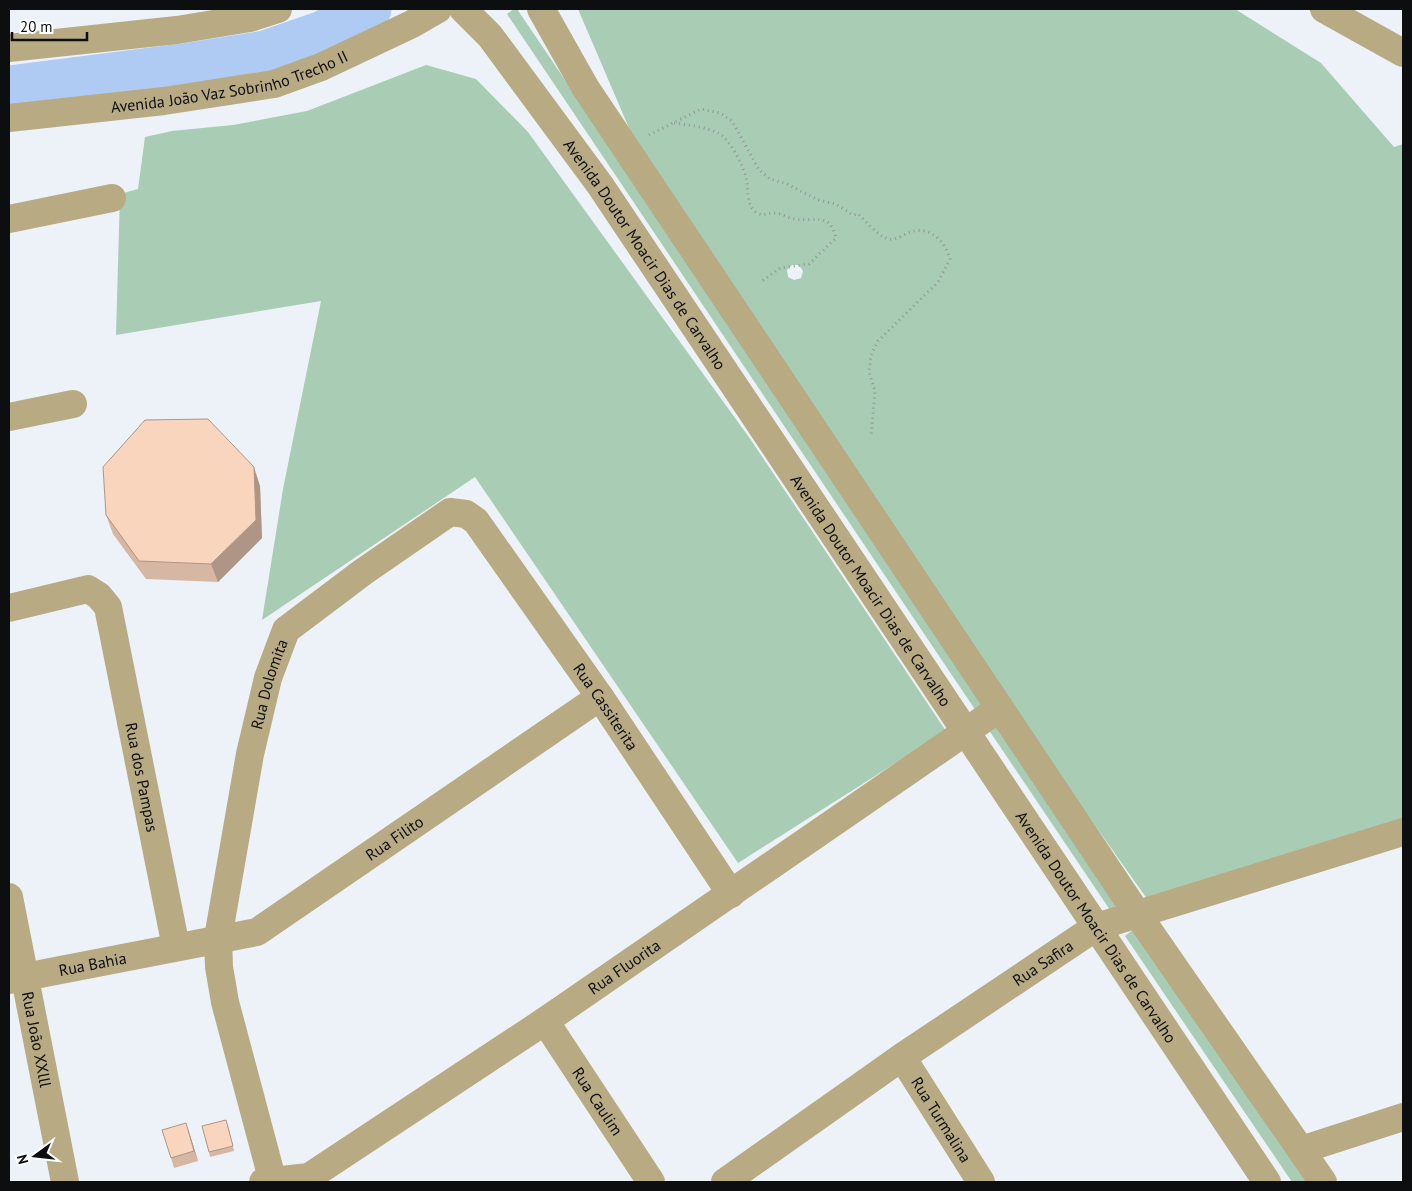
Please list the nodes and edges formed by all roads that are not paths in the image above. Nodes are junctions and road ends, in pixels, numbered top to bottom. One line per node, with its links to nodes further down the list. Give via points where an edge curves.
1 (278, 9): 6 (street, via 250,18 177,30)
2 (438, 9): 8 (street, Avenida João Vaz Sobrinho Trecho II, via 321,67 274,84)
3 (463, 9): 12 (street, Avenida Doutor Moacir Dias de Carvalho, via 490,36 594,177)
4 (541, 9): 11 (street, via 585,87)
5 (1324, 9): 7 (street)
6 (9, 48)
7 (1403, 54)
8 (9, 118)
9 (112, 198): 10 (street)
10 (9, 218)
11 (697, 255): 12 (street); 18 (street)
12 (663, 280): 19 (street, Avenida Doutor Moacir Dias de Carvalho)
13 (73, 404): 14 (street)
14 (9, 417)
15 (476, 521): 17 (street, Rua Cassiterita); 25 (street, Rua Dolomita, via 466,514 450,512 362,572 286,630 268,678 250,754)
16 (9, 608): 26 (street, Rua dos Pampas, via 88,589 100,596 108,607)
17 (600, 697): 21 (street, Rua Cassiterita); 25 (street, Rua Filito, via 257,932)
18 (1000, 708): 19 (street, Rua Fluorita); 23 (street)
19 (967, 733): 21 (street, Rua Fluorita); 24 (street, Avenida Doutor Moacir Dias de Carvalho)
20 (1403, 832): 23 (street, Rua Safira)
21 (731, 894): 28 (street, Rua Fluorita)
22 (9, 897): 27 (street, Rua João XXlll)
23 (1138, 915): 24 (street, Rua Safira); 31 (street)
24 (1096, 927): 29 (street, Rua Safira); 37 (street, Avenida Doutor Moacir Dias de Carvalho)
25 (218, 938): 26 (street, Rua Filito); 32 (street, via 225,1002)
26 (176, 947): 27 (street, Rua Bahia)
27 (16, 978): 33 (street, Rua João XXlll)
28 (545, 1021): 32 (street, Rua Fluorita, via 308,1177); 34 (street, Rua Caulim)
29 (902, 1057): 35 (street, Rua Safira); 36 (street, Rua Turmalina)
30 (1403, 1117): 31 (street)
31 (1301, 1150): 38 (street)
32 (269, 1181)
33 (65, 1182)
34 (651, 1182)
35 (725, 1182)
36 (981, 1182)
37 (1267, 1182)
38 (1323, 1182)

